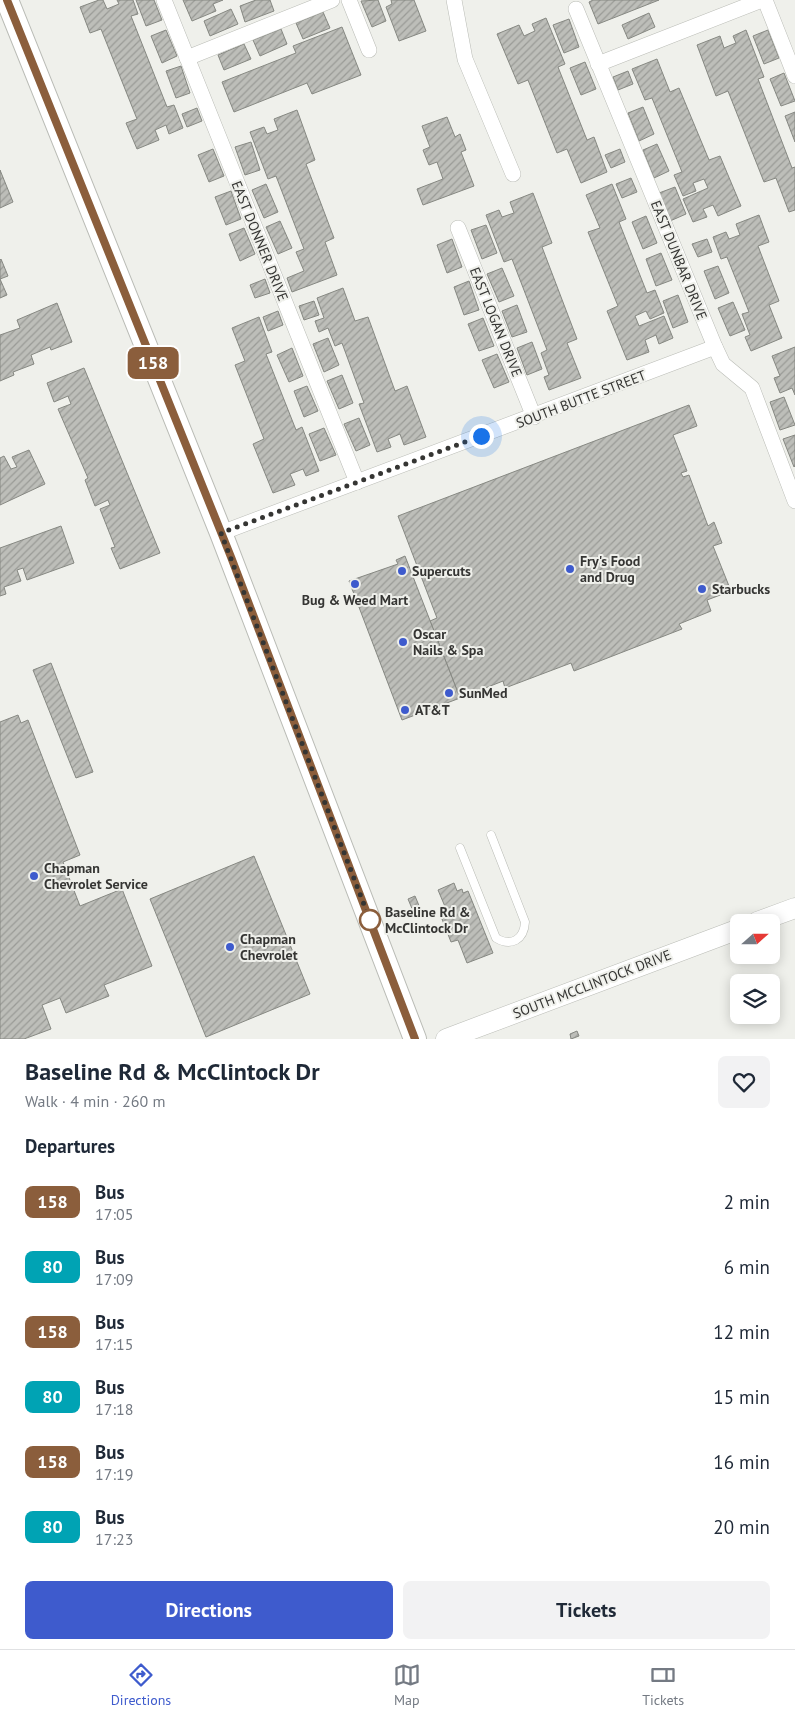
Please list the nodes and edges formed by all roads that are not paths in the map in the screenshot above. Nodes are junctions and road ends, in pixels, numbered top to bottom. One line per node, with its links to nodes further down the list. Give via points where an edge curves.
1 (7, 0): 18 (main road)
2 (164, 0): 9 (street, EAST DONNER DRIVE)
3 (332, 0): 9 (street)
4 (349, 0): 8 (street)
5 (454, 0): 12 (street, via 465,59)
6 (764, 0): 10 (street); 11 (street)
7 (576, 9): 10 (street, EAST DUNBAR DRIVE)
8 (369, 50)
9 (187, 58): 16 (street, EAST DONNER DRIVE)
10 (598, 64): 14 (street, EAST DUNBAR DRIVE)
11 (795, 76)
12 (513, 174)
13 (458, 228): 15 (street, EAST LOGAN DRIVE)
14 (715, 347): 15 (street, SOUTH BUTTE STREET); 17 (street, EAST DUNBAR DRIVE, via 723,364 752,388)
15 (534, 417): 16 (street, SOUTH BUTTE STREET)
16 (357, 482): 18 (street, SOUTH BUTTE STREET)
17 (795, 501)
18 (221, 533): 24 (main road)
19 (491, 835): 20 (lane, via 525,922 522,937 515,940 508,942 496,938)
20 (460, 848)
21 (795, 908): 22 (main road)
22 (778, 914)
23 (730, 932): 25 (main road, SOUTH MCCLINTOCK DRIVE)
24 (415, 1039)
25 (446, 1039)

